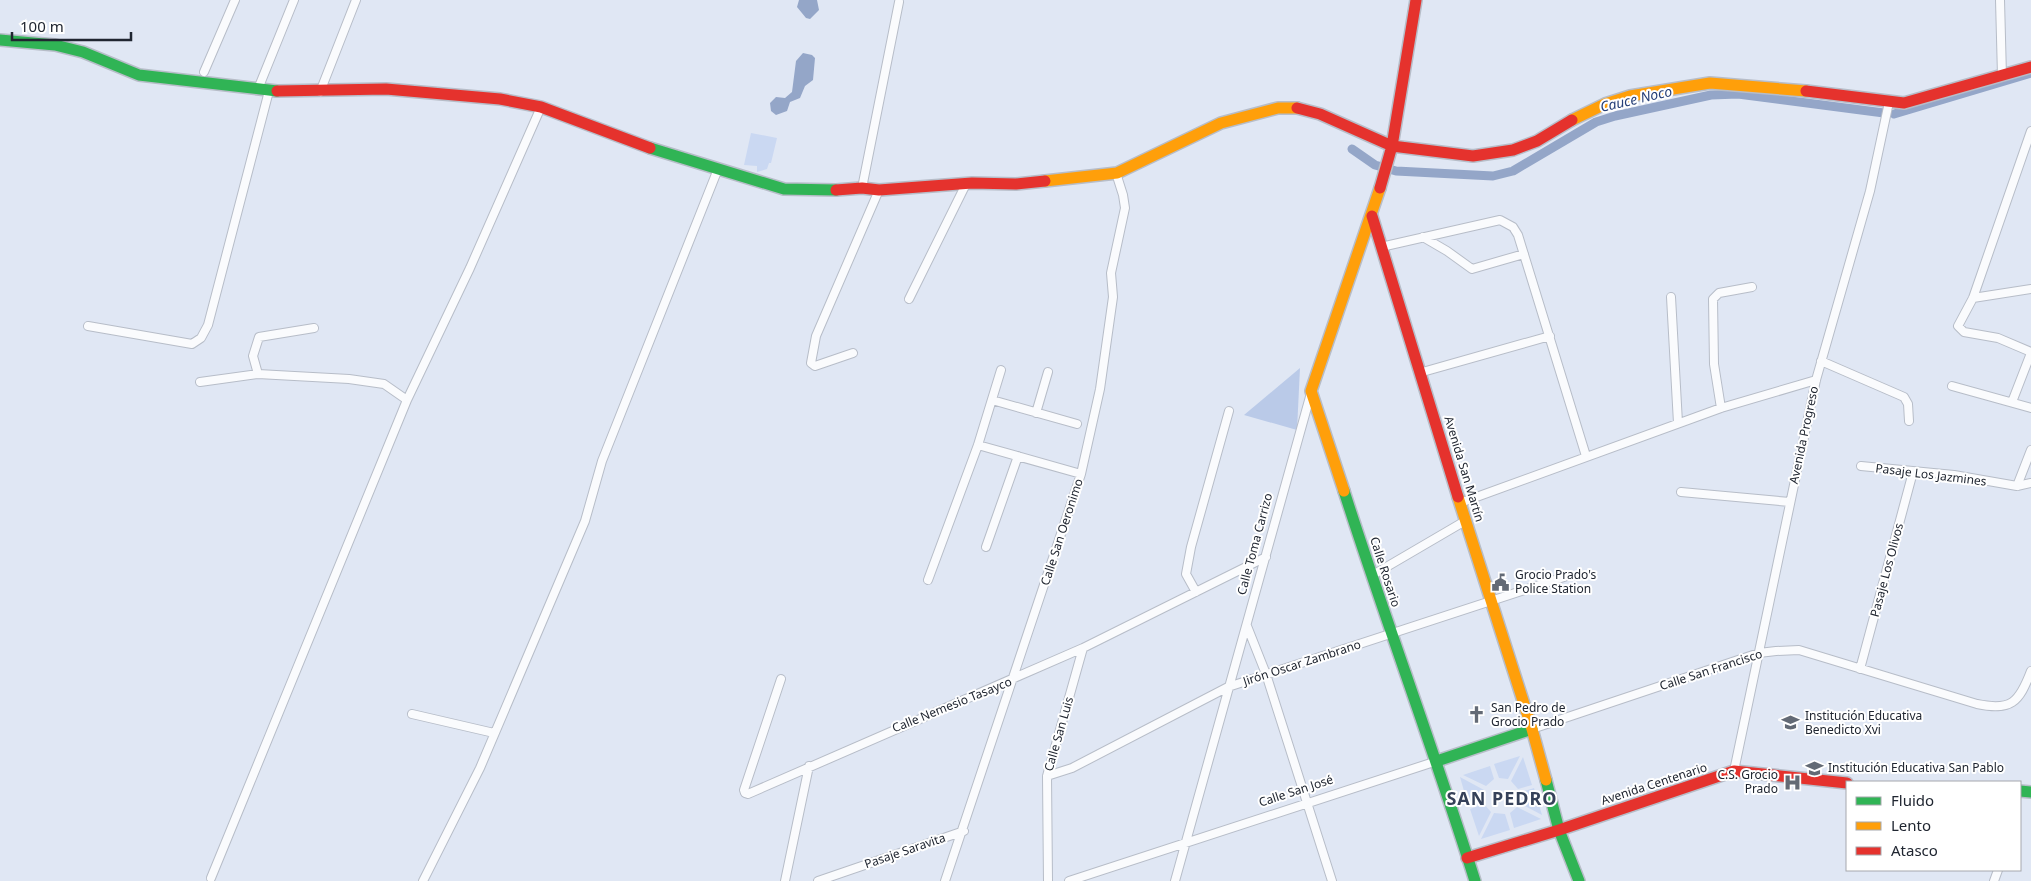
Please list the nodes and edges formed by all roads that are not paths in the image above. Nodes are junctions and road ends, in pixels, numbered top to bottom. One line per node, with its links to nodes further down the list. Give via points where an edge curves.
1 (236, 0): 9 (street)
2 (294, 0): 11 (street)
3 (355, 0): 12 (street)
4 (1416, 0): 16 (street, Calle Toma Carrizo)
5 (2000, 0): 10 (street)
6 (899, 2): 20 (street)
7 (0, 40): 11 (street, via 56,45 83,52 139,75)
8 (2031, 67): 10 (street)
9 (204, 72)
10 (2002, 76): 13 (street, via 1904,104)
11 (264, 90): 12 (street); 31 (street, via 208,325 201,338 192,344)
12 (320, 92): 14 (street, via 386,89 500,99)
13 (1889, 102): 16 (street, via 1710,83 1630,96 1605,104 1537,141 1513,150 1473,156); 36 (street, Avenida Progreso, via 1870,191)
14 (541, 107): 17 (street, via 672,156); 45 (street)
15 (2031, 131): 29 (street)
16 (1392, 146): 18 (street, via 1320,114 1299,108 1278,108 1221,123); 22 (street, Calle Toma Carrizo)
17 (718, 169): 20 (street, via 784,189); 87 (street, via 602,460 585,521)
18 (1116, 173): 19 (street, via 1016,184); 61 (street, Calle San Oeronimo, via 1124,208 1111,273 1113,297 1100,389)
19 (966, 184): 21 (street); 30 (street)
20 (862, 188): 21 (street)
21 (879, 190): 35 (street, via 816,336 811,363 815,366)
22 (1372, 216): 24 (street, Avenida San Martín); 44 (street, Calle Toma Carrizo)
23 (1423, 238): 24 (street); 25 (street, via 1472,269); 25 (street, via 1500,220 1513,227)
24 (1381, 247): 39 (street, Avenida San Martín)
25 (1524, 254): 33 (street)
26 (1752, 287): 48 (street, via 1719,293 1713,299 1714,364)
27 (2031, 289): 29 (street)
28 (1671, 297): 53 (street)
29 (1973, 298): 34 (street, via 1959,322 1958,326 1964,332 1998,338)
30 (909, 299)
31 (88, 326)
32 (314, 328): 40 (street, via 259,336 253,356)
33 (1550, 336): 39 (street); 58 (street)
34 (2031, 352): 47 (street)
35 (853, 353)
36 (1821, 361): 41 (street, Avenida Progreso); 52 (street, via 1904,397)
37 (1001, 370): 46 (street)
38 (1048, 372): 51 (street)
39 (1419, 373): 66 (street, Avenida San Martín)
40 (258, 374): 42 (street); 45 (street, via 349,378 384,384)
41 (1816, 380): 48 (street); 65 (street, Avenida Progreso)
42 (200, 382)
43 (1952, 386): 47 (street)
44 (1311, 391): 69 (street, Calle Toma Carrizo); 70 (street, Calle Rosario)
45 (407, 400): 98 (street)
46 (992, 400): 51 (street); 55 (street)
47 (2012, 402): 49 (street)
48 (1720, 408): 53 (street)
49 (2031, 408)
50 (1229, 411): 73 (street, via 1186,574)
51 (1036, 413): 54 (street)
52 (1909, 421)
53 (1678, 423): 58 (street)
54 (1077, 424)
55 (978, 444): 57 (street); 72 (street)
56 (2031, 450): 63 (street)
57 (1018, 456): 61 (street); 68 (street)
58 (1586, 456): 66 (street)
59 (1861, 466): 60 (street, Pasaje Los Jazmines)
60 (1913, 472): 63 (street, Pasaje Los Jazmines); 79 (street, Pasaje Los Olivos)
61 (1081, 474): 83 (street, Calle San Oeronimo)
62 (2031, 483): 63 (street, Pasaje Los Jazmines)
63 (2017, 486)
64 (1681, 492): 65 (street)
65 (1790, 502): 78 (street, Avenida Progreso)
66 (1460, 503): 67 (street, Avenida San Martín)
67 (1465, 521): 70 (street); 74 (street, Avenida San Martín)
68 (986, 547)
69 (1266, 557): 73 (street, Calle Nemesio Tasayco); 75 (street, Calle Toma Carrizo)
70 (1371, 576): 76 (street, Calle Rosario)
71 (1567, 576): 74 (street, Jirón Oscar Zambrano)
72 (928, 580)
73 (1196, 592): 77 (street, Calle Nemesio Tasayco)
74 (1492, 599): 76 (street, Jirón Oscar Zambrano); 86 (street, Avenida San Martín)
75 (1247, 626): 81 (street); 84 (street, Calle Toma Carrizo)
76 (1391, 634): 81 (street, Jirón Oscar Zambrano); 88 (street, Calle Rosario)
77 (1083, 648): 83 (street, Calle Nemesio Tasayco); 91 (street, Calle San Luis)
78 (1758, 653): 79 (street, Calle San Francisco, via 1799,650); 86 (street, Calle San Francisco); 90 (street, Avenida Progreso)
79 (1860, 669): 80 (street, Calle San Francisco, via 1997,708 2008,706 2018,698)
80 (2031, 671)
81 (1266, 674): 84 (street, Jirón Oscar Zambrano); 93 (street)
82 (781, 679): 89 (street, Calle Nemesio Tasayco, via 744,790 748,794)
83 (1013, 680): 89 (street, Calle Nemesio Tasayco); 95 (street, Calle San Oeronimo)
84 (1228, 687): 91 (street, Jirón Oscar Zambrano, via 1072,768); 96 (street, Calle Toma Carrizo)
85 (412, 714): 87 (street)
86 (1532, 728): 88 (street, Calle San José); 94 (street, Avenida San Martín)
87 (494, 733): 99 (street, via 480,768)
88 (1436, 761): 93 (street, Calle San José); 97 (street, Calle Rosario)
89 (809, 766): 100 (street)
90 (1734, 771): 92 (street, Avenida Centenario); 94 (street, Avenida Centenario)
91 (1047, 776): 103 (street, Calle San Luis)
92 (1846, 783)
93 (1308, 801): 96 (street, Calle San José); 106 (street)
94 (1559, 830): 97 (street, Avenida Centenario); 108 (street, Avenida San Martín)
95 (964, 831): 101 (street, Pasaje Saravita); 102 (street, Calle San Oeronimo)
96 (1186, 841): 104 (street, Calle San José); 105 (street, Calle Toma Carrizo)
97 (1467, 858): 107 (street, Calle Rosario)
98 (211, 878)
99 (423, 881)
100 (785, 881)
101 (818, 881)
102 (945, 881)
103 (1048, 881)
104 (1069, 881)
105 (1175, 881)
106 (1332, 881)
107 (1475, 881)
108 (1579, 881)

